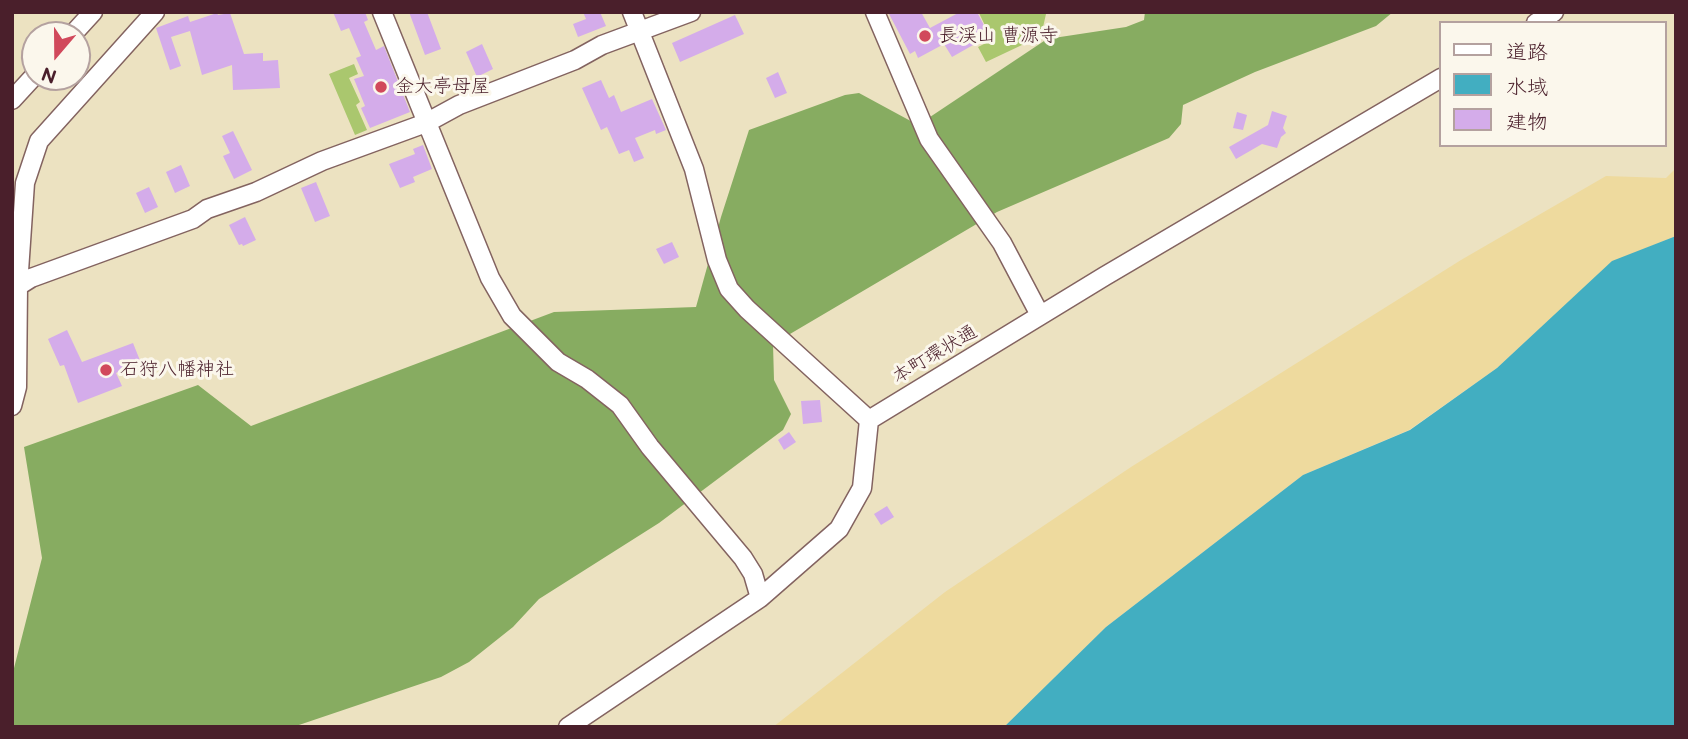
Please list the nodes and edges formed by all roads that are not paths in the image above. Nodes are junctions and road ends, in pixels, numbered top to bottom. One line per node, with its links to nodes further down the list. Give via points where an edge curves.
1 (155, 12): 9 (street, via 39,141 25,183)
2 (382, 12): 8 (street)
3 (632, 12): 6 (street)
4 (691, 12): 6 (street)
5 (874, 12): 10 (street, via 929,139 1002,243)
6 (640, 29): 8 (street); 12 (street, via 694,169 729,289)
7 (1440, 79): 10 (street, 本町環状通)
8 (426, 123): 9 (street); 13 (street, via 490,278 512,316 558,362 620,405 743,558)
9 (15, 288): 11 (street, via 17,387)
10 (1040, 315): 12 (street, 本町環状通)
11 (12, 406)
12 (869, 419): 13 (street, via 862,488 839,529)
13 (760, 598): 14 (street)
14 (568, 727)

